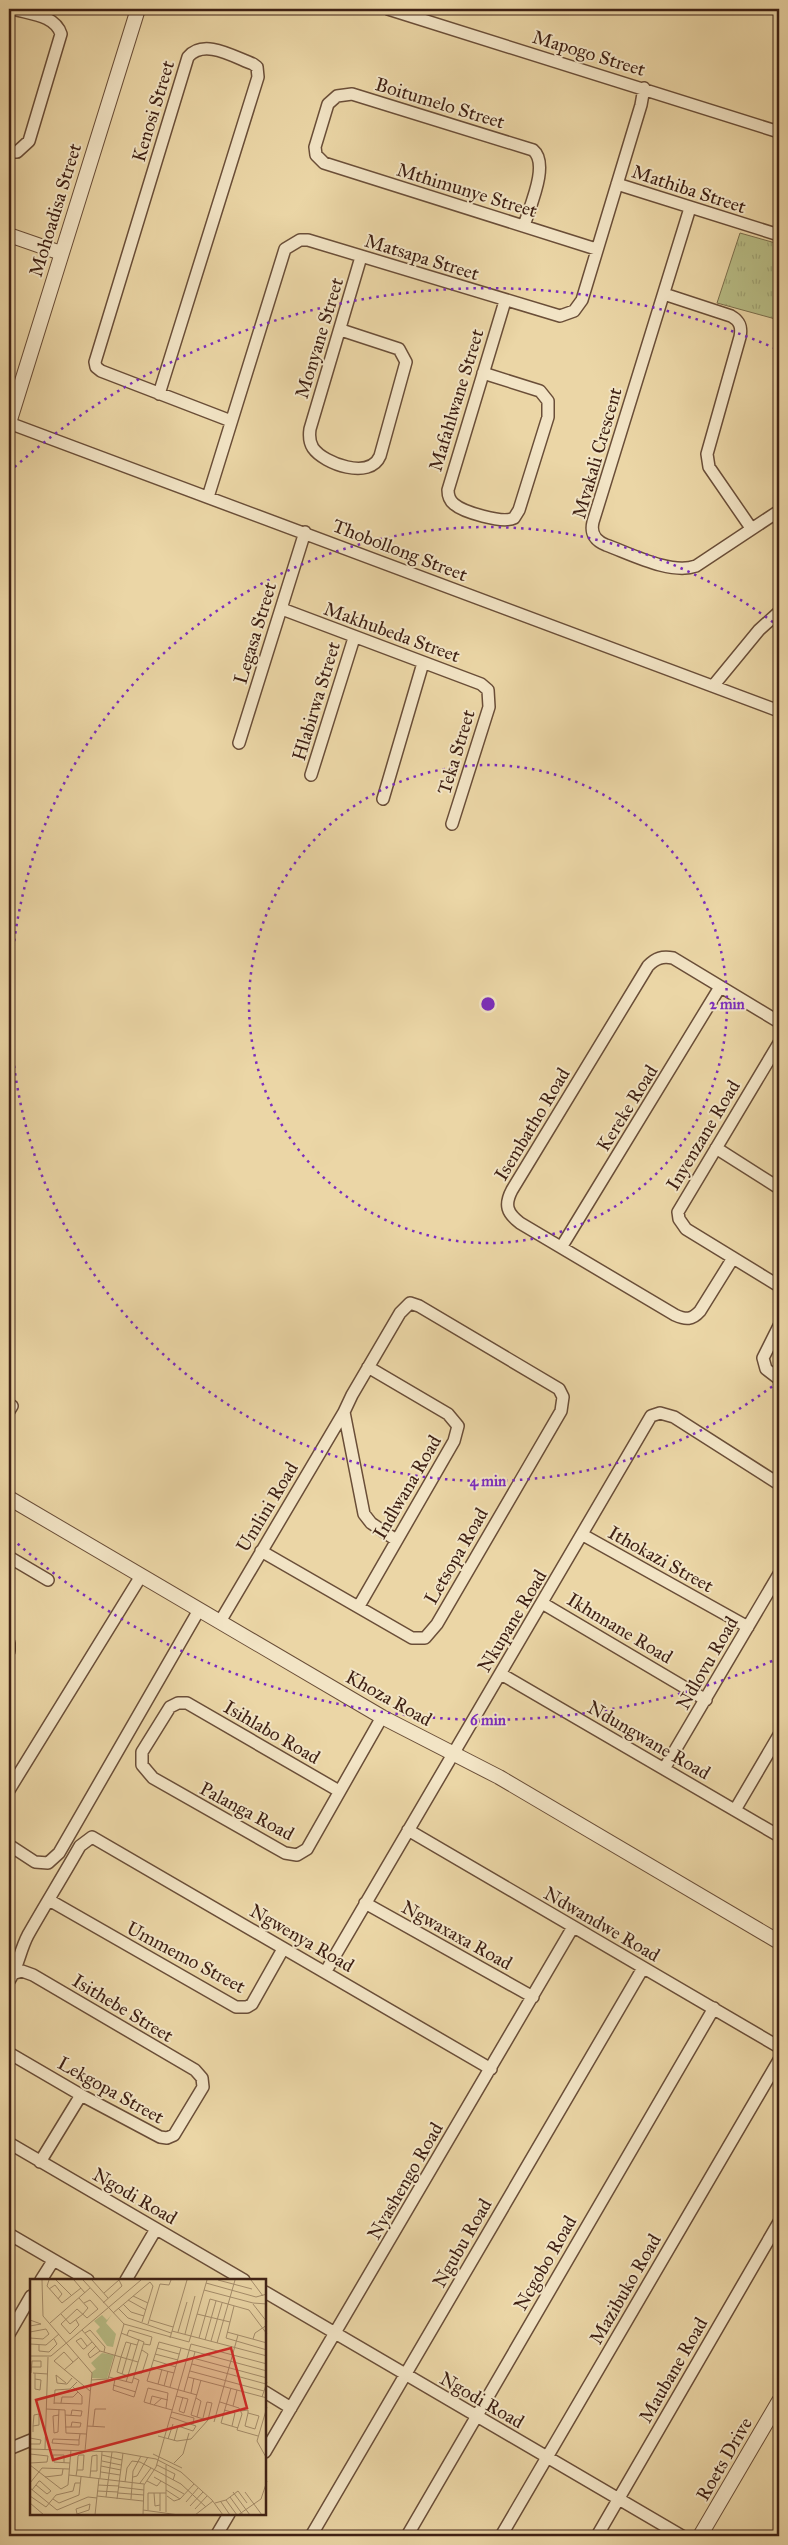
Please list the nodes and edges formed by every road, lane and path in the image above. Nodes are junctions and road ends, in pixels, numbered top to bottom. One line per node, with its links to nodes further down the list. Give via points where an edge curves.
1 (14, 9): 6 (street, via 49,19 60,34 29,141 17,152)
2 (138, 9): 14 (street, Mohoadisa Street)
3 (388, 9): 4 (street, Mapogo Street)
4 (644, 88): 5 (street, Mapogo Street); 8 (street, Matsapa Street)
5 (779, 132)
6 (9, 152)
7 (328, 165): 10 (street, Mthimunye Street); 10 (street, Boitumelo Street, via 319,159 315,147 328,104 343,94 374,100 537,154 541,169)
8 (618, 184): 9 (street, Mathiba Street); 13 (street, Matsapa Street)
9 (690, 208): 12 (street, Mathiba Street); 16 (street, Mvakali Crescent)
10 (524, 226): 13 (street, Mthimunye Street)
11 (9, 235): 14 (street)
12 (779, 235)
13 (596, 248): 17 (street, Matsapa Street, via 582,300 569,314 560,316)
14 (61, 253): 22 (street, Mohoadisa Street)
15 (361, 257): 17 (street, Matsapa Street); 18 (street, Monyane Street); 21 (street, Matsapa Street, via 308,240 300,240 285,249)
16 (664, 294): 25 (street, via 731,316 740,327 740,337 707,454 709,467); 25 (street, Mvakali Crescent, via 592,532 598,542 680,570 696,566)
17 (505, 301): 19 (street, Mafahlwane Street)
18 (341, 330): 18 (street, Monyane Street, via 310,429 311,444 321,455 359,469 368,469 377,462 405,369 404,355 399,349)
19 (483, 373): 19 (street, Mafahlwane Street, via 448,485 450,500 458,506 504,521 514,518 520,506 549,411 548,401 545,394)
20 (159, 394): 20 (street, Kenosi Street, via 101,371 96,367 96,354 188,57 197,49 208,48 253,64 258,77); 21 (street, Kenosi Street)
21 (231, 421): 23 (street, Matsapa Street)
22 (9, 423): 23 (street, Thobollong Street)
23 (208, 497): 26 (street, Thobollong Street)
24 (779, 511): 25 (street, Mvakali Crescent)
25 (751, 528)
26 (305, 532): 27 (street, Legasa Street); 31 (street, Thobollong Street)
27 (282, 609): 29 (street, Makhubeda Street); 34 (street, Legasa Street)
28 (779, 612): 31 (street, via 759,630)
29 (354, 638): 30 (street, Makhubeda Street); 35 (street, Hlabirwa Street)
30 (423, 663): 32 (street, Makhubeda Street, via 481,684); 36 (street)
31 (713, 686): 33 (street, Thobollong Street)
32 (488, 690): 37 (street, Teka Street, via 489,707)
33 (779, 711)
34 (239, 743)
35 (311, 775)
36 (382, 799)
37 (452, 824)
38 (720, 987): 39 (street, Isembatho Road); 43 (street, Kereke Road); 43 (street, Isembatho Road, via 667,957 654,960 643,974 508,1197 506,1208 514,1218)
39 (779, 1022)
40 (779, 1043): 41 (street, Inyenzane Road)
41 (716, 1148): 42 (street); 44 (street, Inyenzane Road, via 682,1204 679,1218 686,1229)
42 (779, 1188)
43 (562, 1246): 44 (street, Isembatho Road, via 675,1316 687,1319 700,1311)
44 (733, 1258): 45 (street, Inyenzane Road)
45 (779, 1286)
46 (419, 1306): 48 (street, Umlini Road, via 410,1303 405,1306); 61 (street, Letsopa Road, via 558,1388 564,1401 428,1636 412,1638)
47 (779, 1326): 49 (street, via 763,1358 766,1369)
48 (368, 1367): 50 (street, Umlini Road); 54 (street, Indlwana Road, via 448,1414 458,1426 454,1441)
49 (779, 1379)
50 (344, 1412): 54 (street, via 364,1514 371,1523); 55 (street, Umlini Road)
51 (779, 1484): 53 (street, Nkupane Road, via 674,1417 655,1414 648,1420)
52 (9, 1498): 58 (street, Khoza Road)
53 (583, 1535): 60 (street, Nkupane Road); 64 (street, Ithokazi Street)
54 (396, 1540): 61 (street, Indlwana Road)
55 (261, 1550): 61 (street, Letsopa Road); 63 (street, Umlini Road)
56 (9, 1557): 59 (street)
57 (779, 1574): 64 (street, Ndlovu Road)
58 (142, 1576): 62 (street, Khoza Road); 74 (street)
59 (48, 1580)
60 (542, 1603): 67 (street, Nkupane Road); 68 (street, Ikhnnane Road)
61 (359, 1606)
62 (199, 1610): 63 (street, Khoza Road); 79 (street, via 59,1853 48,1863 39,1863)
63 (221, 1620): 70 (street, Khoza Road)
64 (748, 1627): 68 (street, Ndlovu Road)
65 (9, 1643): 66 (street)
66 (9, 1650)
67 (501, 1674): 72 (street, Nkupane Road); 73 (street, Ndungwane Road)
68 (706, 1700): 73 (street, Ndlovu Road)
69 (187, 1703): 75 (street, Isihlabo Road); 75 (street, Palanga Road, via 170,1707 144,1746 142,1765 153,1778 291,1855 306,1850)
70 (382, 1717): 72 (street, Khoza Road); 75 (street, Palanga Road)
71 (779, 1734): 76 (street)
72 (452, 1753): 77 (street, Nkupane Road); 83 (street, Khoza Road, via 499,1777)
73 (664, 1769): 76 (street, Ndungwane Road)
74 (9, 1790)
75 (339, 1791)
76 (735, 1810): 78 (street, Ndungwane Road)
77 (408, 1830): 81 (street, Nkupane Road); 82 (street, Ndwandwe Road)
78 (779, 1836)
79 (9, 1845)
80 (49, 1900): 84 (street, Ummemo Street, via 236,2007 252,2004); 84 (street, Ngwenya Road, via 80,1846 89,1838 96,1838); 87 (street, via 24,1943)
81 (365, 1902): 86 (street, Nkupane Road); 88 (street, Ngwaxaxa Road)
82 (573, 1927): 85 (street, Ndwandwe Road); 88 (street, Nyashengo Road)
83 (779, 1942)
84 (283, 1948): 86 (street, Ngwenya Road)
85 (643, 1968): 89 (street, Ndwandwe Road); 111 (street, Ngubu Road)
86 (326, 1971): 93 (street, Ngwenya Road)
87 (12, 1977): 94 (street, Isithebe Street, via 22,1971 33,1975 195,2070 202,2078)
88 (533, 1997): 93 (street, Nyashengo Road)
89 (714, 2008): 90 (street, Ndwandwe Road); 115 (street, Ncgobo Road)
90 (779, 2047)
91 (9, 2052): 95 (street, Lekgopa Street)
92 (779, 2060): 119 (street, Mazibuko Road)
93 (491, 2068): 110 (street, Nyashengo Road)
94 (203, 2087): 95 (street, Lekgopa Street, via 174,2135 167,2138 152,2135)
95 (81, 2095): 97 (street)
96 (9, 2143): 97 (street, Ngodi Road)
97 (40, 2162): 99 (street, Ngodi Road)
98 (779, 2222): 120 (street, Maubane Road)
99 (156, 2229): 104 (street); 105 (street, Ngodi Road)
100 (9, 2234): 101 (street)
101 (53, 2260): 102 (street); 103 (street)
102 (42, 2279)
103 (86, 2279)
104 (127, 2279)
105 (242, 2279)
106 (266, 2293): 110 (street, Ngodi Road)
107 (30, 2297): 108 (street)
108 (12, 2320): 109 (street)
109 (9, 2334)
110 (336, 2334): 111 (street, Ngodi Road); 114 (street, Nyashengo Road)
111 (405, 2375): 115 (street, Ngodi Road); 123 (street, Ngubu Road)
112 (266, 2393): 114 (street)
113 (779, 2401): 128 (street, Roets Drive)
114 (291, 2408): 118 (street, Nyashengo Road)
115 (476, 2416): 119 (street, Ngodi Road); 124 (street, Ncgobo Road)
116 (30, 2440): 117 (street)
117 (9, 2448)
118 (266, 2450)
119 (547, 2457): 120 (street, Ngodi Road); 125 (street, Mazibuko Road)
120 (619, 2499): 126 (street, Maubane Road); 127 (street, Ngodi Road)
121 (228, 2515): 122 (street)
122 (216, 2536)
123 (311, 2536)
124 (407, 2536)
125 (501, 2536)
126 (597, 2536)
127 (682, 2536)
128 (700, 2536)

